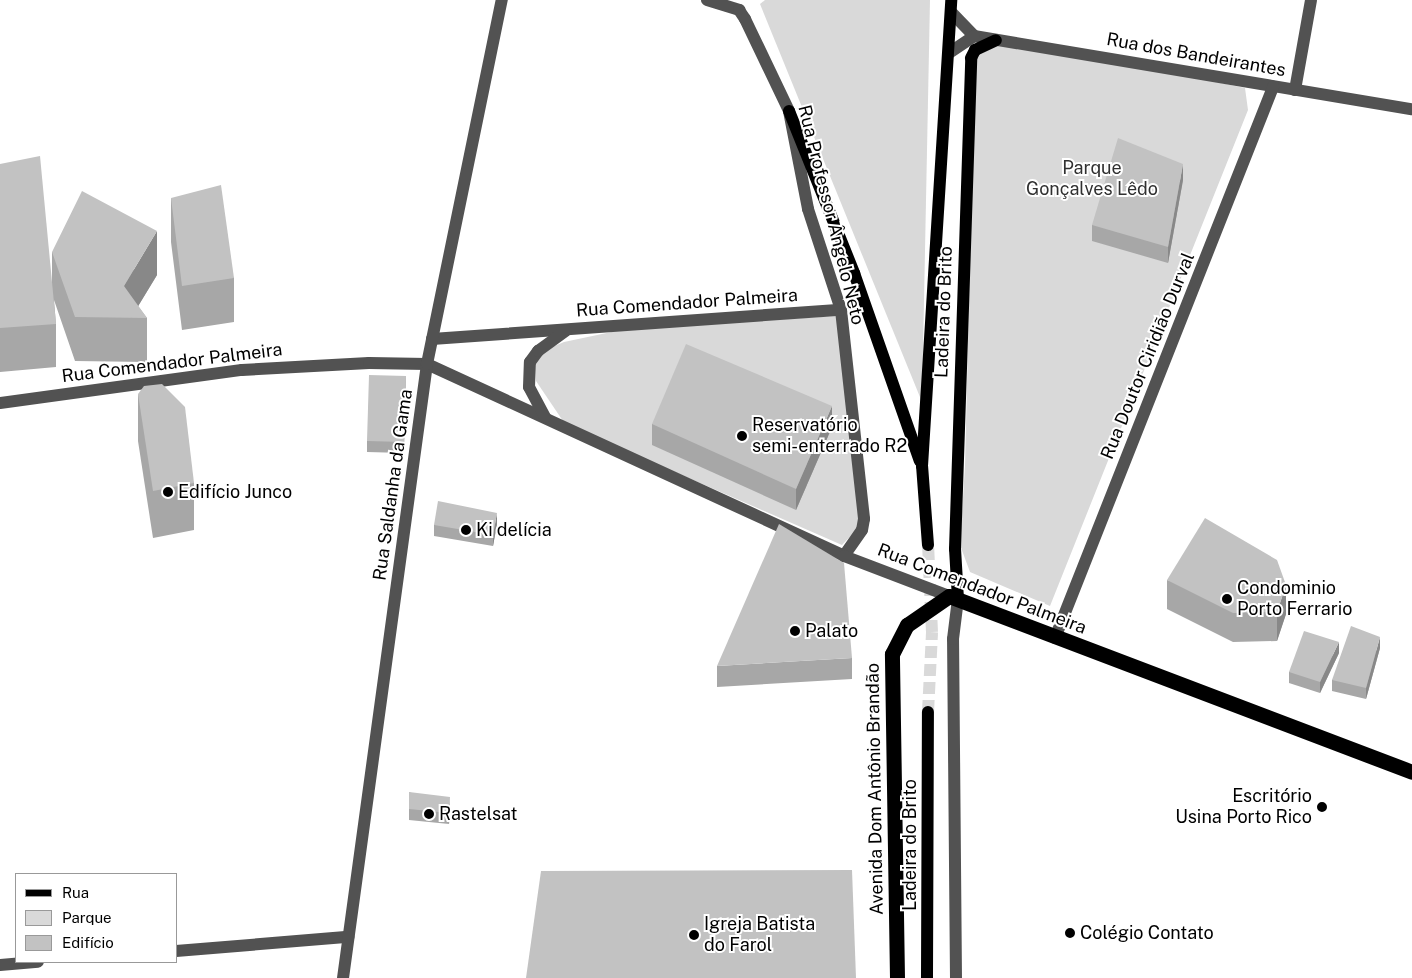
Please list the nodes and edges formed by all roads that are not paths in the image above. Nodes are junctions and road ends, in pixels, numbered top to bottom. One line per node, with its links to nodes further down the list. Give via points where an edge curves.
1 (502, 0): 14 (street, Rua Saldanha da Gama)
2 (707, 0): 11 (street, Rua Professor Ângelo Neto, via 739,10 746,19)
3 (1311, 0): 9 (street)
4 (951, 6): 5 (street); 7 (main road, Ladeira do Brito)
5 (974, 36): 6 (street, Rua dos Bandeirantes); 7 (street)
6 (996, 40): 8 (street, Rua dos Bandeirantes); 21 (main road, Ladeira do Brito, via 975,50 971,58)
7 (949, 52): 18 (main road, Ladeira do Brito)
8 (1274, 86): 9 (street, Rua dos Bandeirantes); 22 (street, Rua Doutor Ciridião Durval)
9 (1295, 90): 10 (street, Rua dos Bandeirantes)
10 (1412, 109)
11 (789, 111): 12 (street, Rua Professor Ângelo Neto, via 808,209); 18 (main road, via 854,273)
12 (841, 310): 13 (street, Rua Comendador Palmeira); 20 (street, Rua Professor Ângelo Neto, via 864,519 862,530)
13 (566, 330): 14 (street, Rua Comendador Palmeira); 17 (street, Rua Comendador Palmeira, via 538,351 530,362 529,387 535,403)
14 (432, 339): 15 (street, Rua Saldanha da Gama)
15 (427, 364): 16 (street, Rua Comendador Palmeira, via 369,363 242,370); 17 (street, Rua Comendador Palmeira); 25 (street, Rua Saldanha da Gama)
16 (0, 403)
17 (547, 419): 20 (street, Rua Comendador Palmeira)
18 (922, 466): 19 (main road, Ladeira do Brito)
19 (928, 545)
20 (844, 556): 21 (street, Rua Comendador Palmeira)
21 (953, 598): 22 (highway, Rua Comendador Palmeira); 30 (highway, Avenida Dom Antônio Brandão, via 907,625 892,654); 32 (street)
22 (1055, 638): 24 (highway, Rua Comendador Palmeira)
23 (928, 712): 31 (main road, Ladeira do Brito)
24 (1412, 772)
25 (348, 937): 26 (street); 29 (street, Rua Saldanha da Gama)
26 (178, 951)
27 (25, 963): 28 (street)
28 (0, 965)
29 (343, 978)
30 (896, 978)
31 (927, 978)
32 (956, 978)

